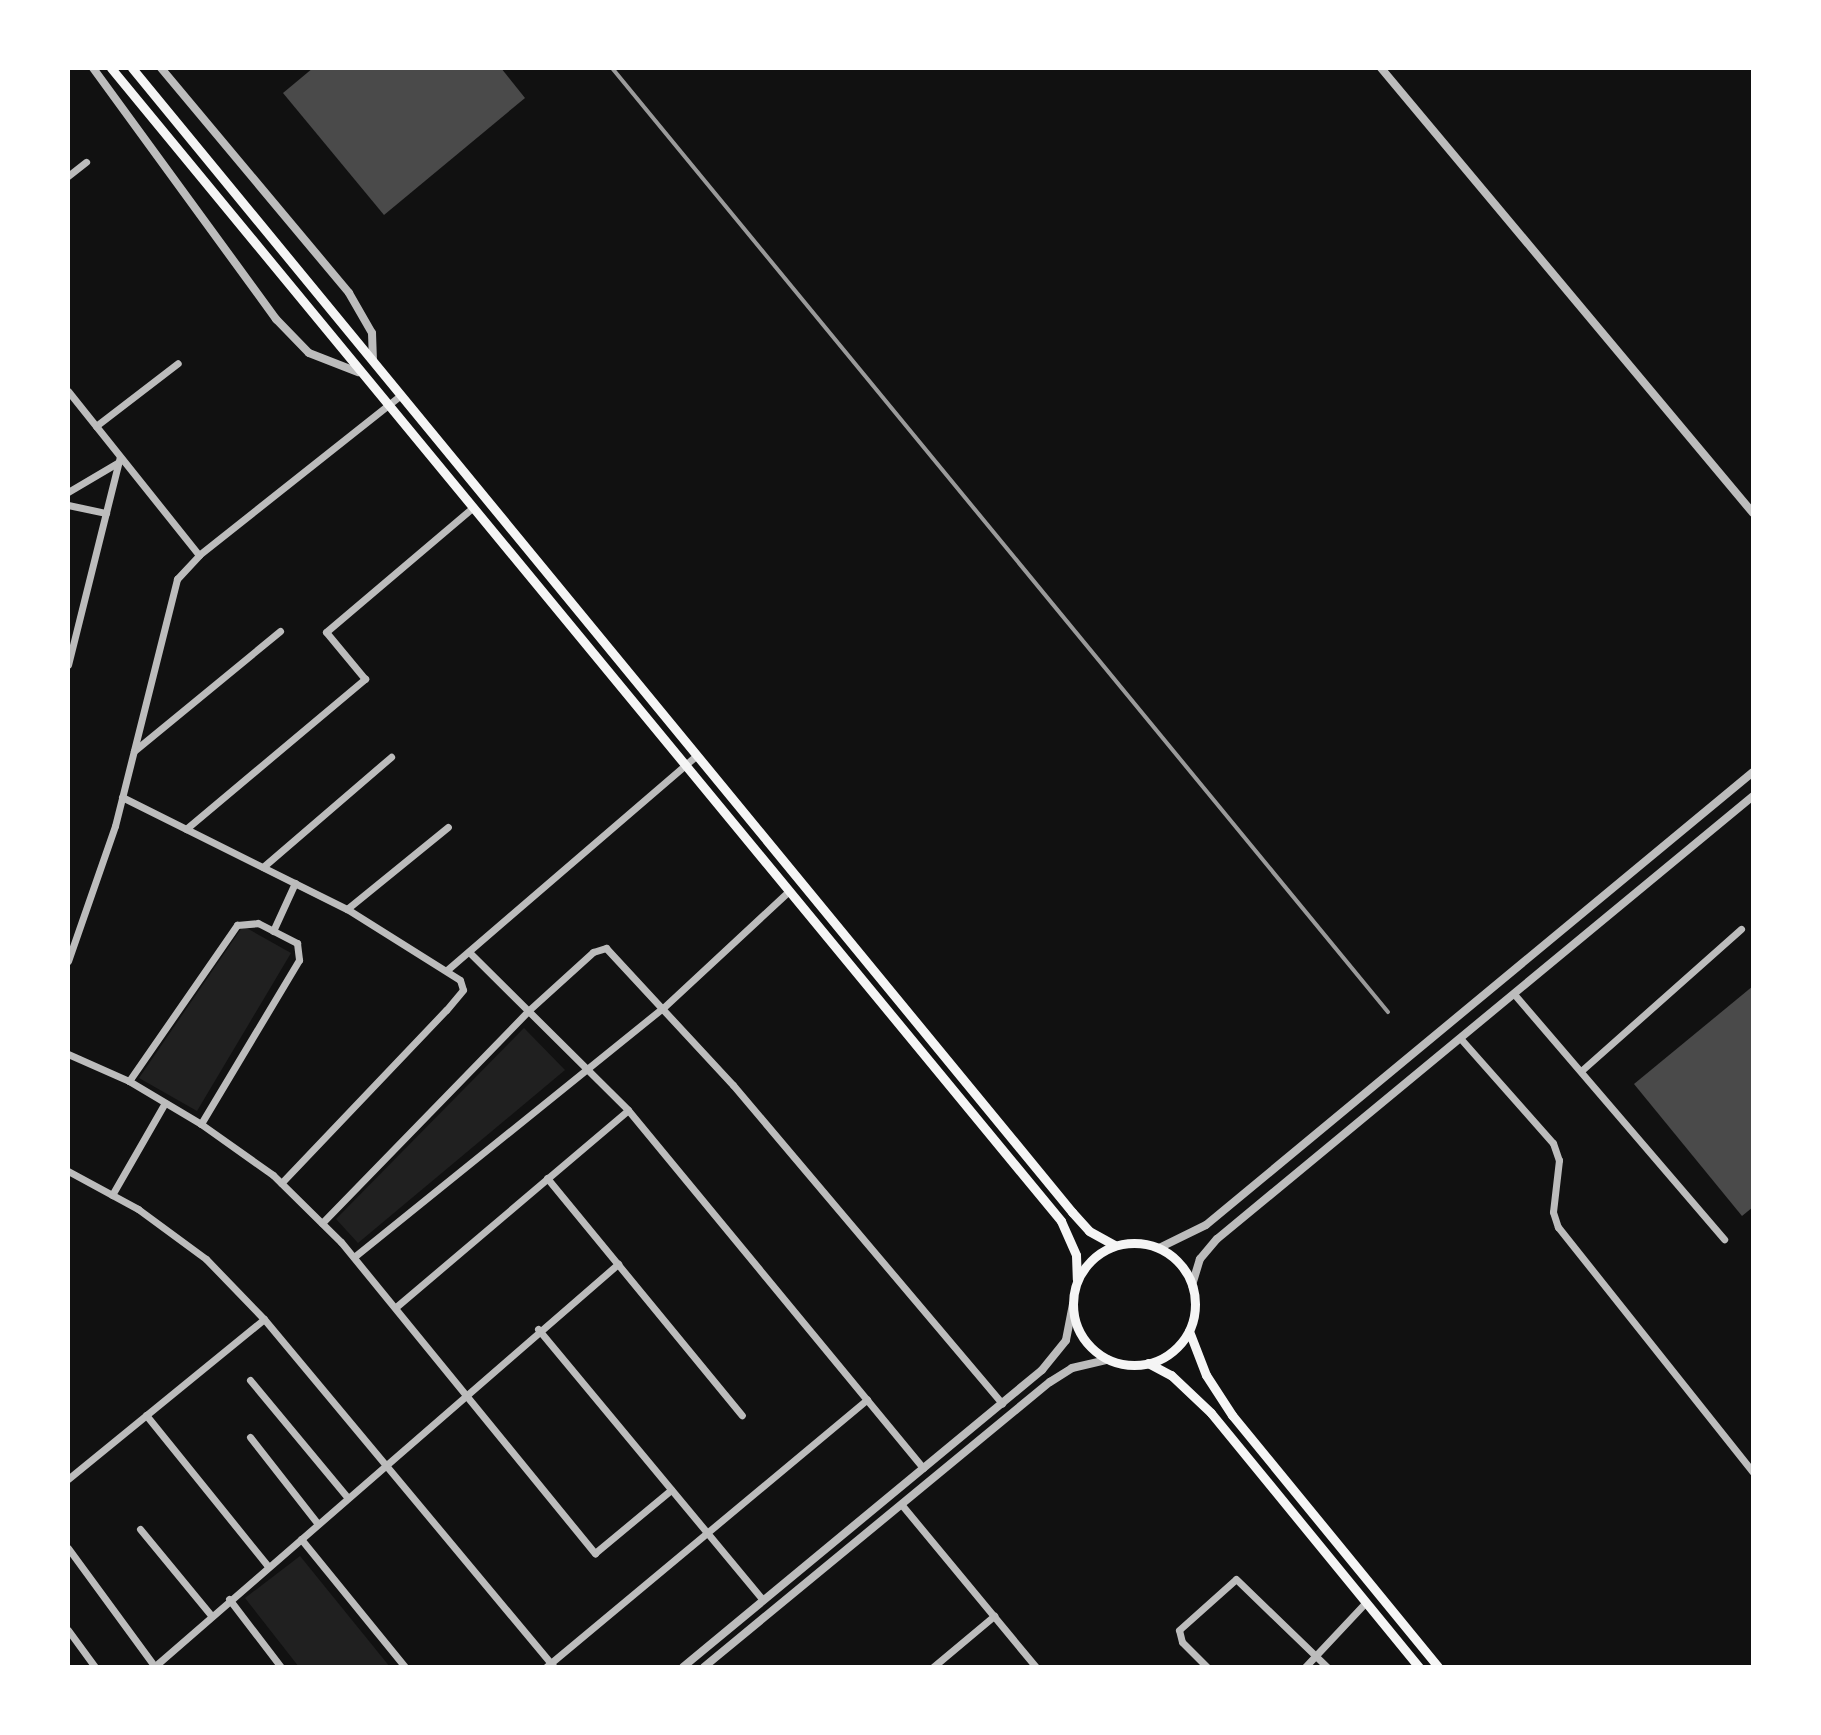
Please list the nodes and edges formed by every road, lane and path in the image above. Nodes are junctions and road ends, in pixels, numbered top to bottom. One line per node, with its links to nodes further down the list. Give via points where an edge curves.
1 (93, 68): 10 (street, via 276,319 309,353)
2 (111, 68): 10 (main road)
3 (132, 68): 8 (main road)
4 (161, 68): 8 (street, via 349,293 372,333)
5 (1381, 68): 20 (street)
6 (86, 162): 7 (street)
7 (68, 176)
8 (373, 360): 12 (main road)
9 (178, 363): 14 (street)
10 (358, 372): 13 (main road)
11 (68, 391): 14 (street)
12 (401, 395): 13 (street); 26 (main road)
13 (387, 406): 18 (main road); 21 (street)
14 (96, 426): 15 (street)
15 (120, 459): 16 (street); 19 (street); 21 (street)
16 (68, 492)
17 (68, 505): 19 (street)
18 (471, 509): 27 (main road); 32 (street, via 326,632 365,679)
19 (106, 513): 23 (street)
20 (1753, 513)
21 (199, 555): 24 (street, via 177,579 169,601)
22 (280, 631): 24 (street)
23 (68, 665)
24 (134, 751): 30 (street)
25 (391, 757): 33 (street)
26 (695, 757): 27 (street); 59 (main road, via 1072,1212 1089,1231)
27 (683, 767): 35 (main road); 39 (street)
28 (1753, 772): 60 (street, via 1206,1225)
29 (1753, 796): 42 (street)
30 (122, 797): 32 (street); 40 (street)
31 (448, 827): 36 (street)
32 (186, 829): 33 (street)
33 (263, 867): 34 (street)
34 (295, 883): 36 (street); 38 (street)
35 (788, 892): 43 (street); 63 (main road, via 1061,1221 1076,1255)
36 (347, 909): 41 (street)
37 (1741, 929): 48 (street)
38 (273, 931): 49 (street, via 250,921 237,925); 52 (street, via 297,943 299,960)
39 (469, 952): 41 (street); 44 (street)
40 (68, 961)
41 (447, 970): 55 (street, via 463,990)
42 (1514, 994): 45 (street); 48 (street)
43 (663, 1008): 44 (street, via 606,948 593,952); 47 (street); 75 (street)
44 (528, 1011): 47 (street); 57 (street)
45 (1460, 1038): 64 (street, via 1217,1239 1200,1259); 81 (street, via 1553,1143 1559,1160 1553,1212 1558,1227)
46 (68, 1054): 49 (street)
47 (584, 1067): 51 (street); 61 (street)
48 (1581, 1071): 58 (street)
49 (129, 1081): 50 (street)
50 (165, 1103): 52 (street); 56 (street)
51 (628, 1110): 54 (street); 74 (street)
52 (201, 1124): 55 (street)
53 (68, 1171): 56 (street)
54 (547, 1178): 62 (street); 66 (street)
55 (281, 1183): 57 (street)
56 (112, 1195): 67 (street, via 206,1259)
57 (322, 1223): 61 (street)
58 (1724, 1239)
59 (1114, 1245): 60 (main road, via 1136,1242); 63 (main road, via 1092,1258)
60 (1159, 1248): 64 (main road, via 1179,1262)
61 (354, 1257): 66 (street)
62 (618, 1264): 68 (street); 77 (street)
63 (1077, 1279): 65 (main road)
64 (1192, 1285): 69 (main road, via 1195,1307)
65 (1073, 1305): 70 (main road, via 1076,1325); 75 (street, via 1058,1353)
66 (396, 1307): 73 (street)
67 (264, 1319): 76 (street); 79 (street)
68 (538, 1329): 73 (street); 83 (street)
69 (1189, 1331): 71 (main road, via 1175,1349); 112 (main road, via 1206,1375 1232,1415)
70 (1108, 1360): 71 (main road); 85 (street, via 1072,1368 1050,1382)
71 (1148, 1363): 94 (main road, via 1171,1375 1211,1413)
72 (250, 1380): 84 (street)
73 (465, 1392): 79 (street); 83 (street, via 595,1553)
74 (867, 1400): 80 (street); 88 (street)
75 (1002, 1403): 80 (street)
76 (146, 1415): 82 (street); 91 (street)
77 (742, 1415)
78 (250, 1437): 86 (street)
79 (386, 1464): 84 (street); 99 (street)
80 (923, 1468): 93 (street)
81 (1753, 1472)
82 (68, 1479)
83 (671, 1490): 88 (street)
84 (348, 1498): 86 (street)
85 (901, 1504): 96 (street); 105 (street)
86 (318, 1524): 89 (street)
87 (140, 1529): 95 (street)
88 (707, 1534): 93 (street); 99 (street)
89 (301, 1539): 91 (street); 103 (street)
90 (68, 1548): 101 (street)
91 (268, 1566): 92 (street)
92 (229, 1599): 95 (street); 102 (street)
93 (763, 1600): 104 (street)
94 (1366, 1602): 98 (street); 111 (main road)
95 (211, 1615): 101 (street)
96 (994, 1616): 106 (street); 107 (street)
97 (68, 1630): 100 (street)
98 (1316, 1656): 108 (street, via 1236,1579 1179,1630 1182,1642); 109 (street); 110 (street)
99 (550, 1666)
100 (95, 1667)
101 (155, 1667)
102 (281, 1667)
103 (405, 1667)
104 (683, 1667)
105 (704, 1667)
106 (933, 1667)
107 (1036, 1667)
108 (1207, 1667)
109 (1305, 1667)
110 (1327, 1667)
111 (1419, 1667)
112 (1438, 1667)

